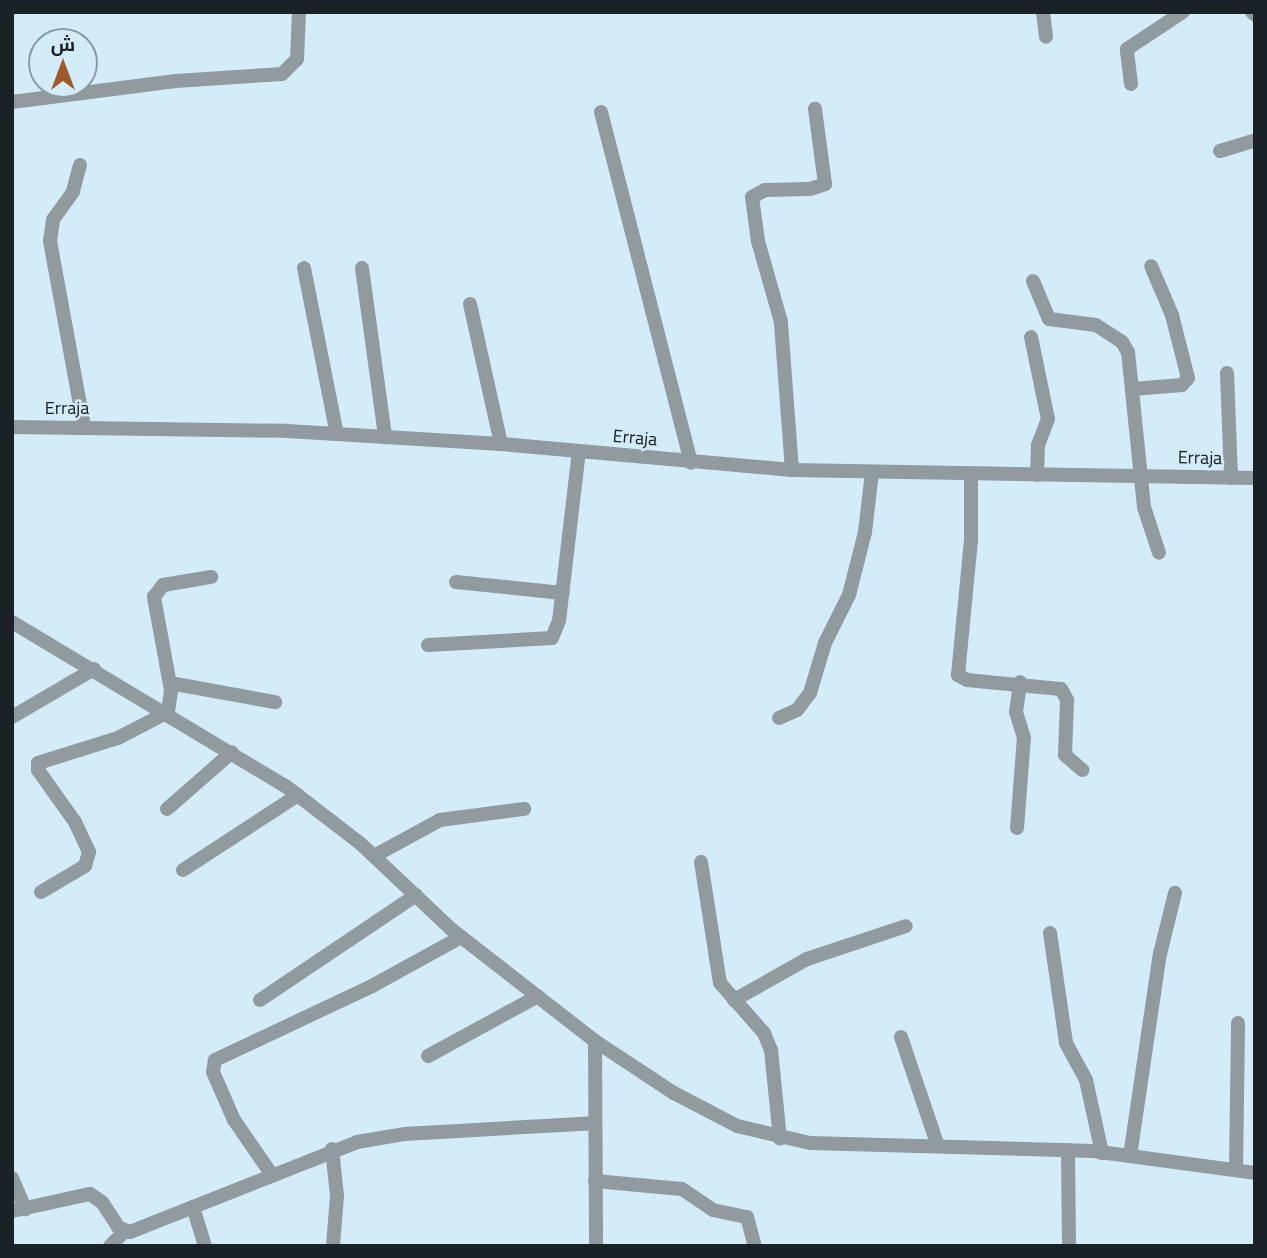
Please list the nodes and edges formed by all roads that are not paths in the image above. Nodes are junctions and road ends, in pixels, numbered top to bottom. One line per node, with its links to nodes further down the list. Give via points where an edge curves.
1 (299, 12): 6 (street, via 297,59 282,74 188,80)
2 (1043, 12): 4 (street)
3 (1184, 12): 5 (street, via 1127,49)
4 (1046, 37)
5 (1131, 83)
6 (12, 102)
7 (815, 109): 27 (street, via 825,184 755,192 752,197 758,241 783,332)
8 (601, 112): 26 (street)
9 (1255, 140): 10 (street)
10 (1220, 151)
11 (80, 165): 21 (street, via 73,192 53,220 50,241)
12 (1151, 267): 19 (street, via 1172,315 1188,378 1182,385)
13 (304, 268): 22 (street)
14 (362, 268): 23 (street)
15 (1033, 281): 19 (street, via 1049,319 1088,322 1122,342)
16 (470, 304): 24 (street)
17 (1031, 338): 30 (street, via 1048,419 1038,445)
18 (1227, 373): 32 (street)
19 (1133, 389): 31 (street)
20 (12, 427): 21 (street, Erraja)
21 (84, 428): 22 (street, Erraja)
22 (337, 434): 23 (street, Erraja)
23 (386, 437): 24 (street, Erraja)
24 (501, 444): 25 (street, Erraja)
25 (579, 452): 26 (street, Erraja); 37 (street)
26 (691, 463): 27 (street, Erraja)
27 (792, 470): 28 (street, Erraja)
28 (872, 472): 29 (street, Erraja); 46 (street, via 865,532 849,595 825,643 810,694 797,710)
29 (971, 474): 30 (street, Erraja); 41 (street, via 971,540 958,675 967,680)
30 (1037, 475): 31 (street, Erraja)
31 (1141, 477): 32 (street, Erraja); 34 (street, via 1144,507)
32 (1231, 478): 33 (street, Erraja)
33 (1255, 478)
34 (1159, 553)
35 (211, 577): 42 (street, via 177,580 157,590 159,634)
36 (456, 582): 37 (street)
37 (562, 593): 39 (street, via 557,632 546,641)
38 (12, 622): 40 (street)
39 (428, 645)
40 (94, 669): 44 (street); 45 (street)
41 (1020, 682): 48 (street, via 1066,693 1065,755); 52 (street, via 1016,712 1024,738)
42 (170, 683): 43 (street); 44 (street)
43 (275, 702)
44 (168, 712): 47 (street); 56 (street, via 118,738 38,763 89,852 85,866)
45 (12, 717)
46 (779, 718)
47 (232, 752): 49 (street); 50 (street)
48 (1082, 770)
49 (298, 795): 53 (street); 55 (street)
50 (167, 809)
51 (524, 809): 53 (street, via 440,820)
52 (1017, 828)
53 (374, 856): 58 (street)
54 (701, 862): 64 (street, via 716,967 720,983)
55 (183, 870)
56 (41, 892)
57 (1175, 893): 75 (street, via 1156,972)
58 (416, 895): 61 (street); 63 (street)
59 (906, 926): 64 (street, via 807,959)
60 (1050, 933): 74 (street, via 1066,1043 1086,1080)
61 (461, 937): 62 (street); 78 (street, via 394,975 215,1060 214,1072 234,1120)
62 (538, 996): 67 (street); 68 (street)
63 (260, 1000)
64 (734, 1000): 70 (street, via 764,1033 771,1050)
65 (1238, 1023): 76 (street)
66 (901, 1037): 71 (street)
67 (595, 1041): 69 (street); 70 (street, via 708,1113)
68 (428, 1056)
69 (593, 1123): 72 (street, via 405,1134); 80 (street)
70 (780, 1139): 71 (street)
71 (938, 1146): 73 (street)
72 (332, 1149): 78 (street); 86 (street, via 337,1196)
73 (1068, 1150): 74 (street); 89 (street)
74 (1102, 1153): 75 (street)
75 (1130, 1156): 76 (street)
76 (1236, 1170): 77 (street)
77 (1255, 1173)
78 (272, 1175): 81 (street)
79 (12, 1178): 82 (street)
80 (595, 1181): 87 (street); 88 (street, via 682,1189 713,1210 747,1217)
81 (193, 1208): 83 (street); 85 (street)
82 (18, 1210): 83 (street, via 90,1194)
83 (125, 1231): 84 (street)
84 (110, 1246)
85 (205, 1246)
86 (332, 1246)
87 (596, 1246)
88 (755, 1246)
89 (1069, 1246)

